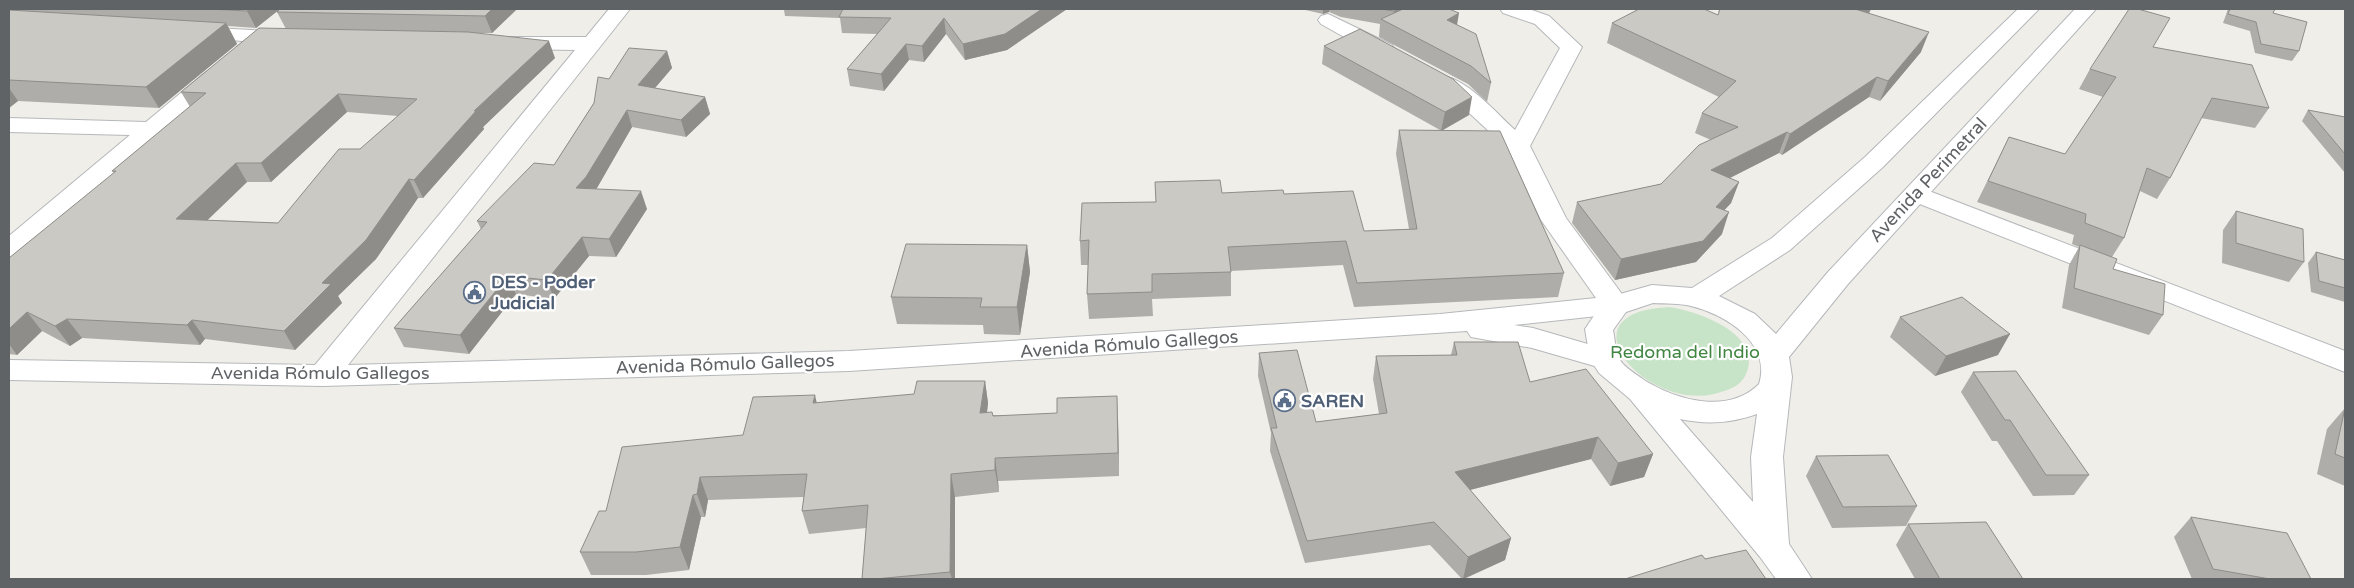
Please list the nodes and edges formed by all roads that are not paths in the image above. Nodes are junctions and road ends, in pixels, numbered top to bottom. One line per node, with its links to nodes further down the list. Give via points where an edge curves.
1 (620, 9): 11 (street)
2 (1510, 9): 16 (street, via 1542,20 1571,47)
3 (2029, 9): 19 (street, via 1874,162 1781,244)
4 (2086, 9): 17 (street, Avenida Perimetral)
5 (288, 14): 8 (street)
6 (1328, 20): 12 (street)
7 (173, 32): 8 (street)
8 (260, 38): 9 (street); 15 (street)
9 (309, 38)
10 (494, 42): 11 (street)
11 (592, 44): 26 (street)
12 (1398, 58)
13 (1424, 72): 16 (street, via 1459,91)
14 (9, 125): 15 (street)
15 (153, 129): 18 (street)
16 (1518, 146): 20 (street, via 1554,220)
17 (1916, 194): 23 (street); 24 (street, Avenida Perimetral, via 1838,278)
18 (9, 250)
19 (1696, 298): 20 (street, via 1652,294); 24 (street, via 1731,311 1758,331)
20 (1616, 305): 21 (street, Avenida Rómulo Gallegos); 22 (street, via 1599,329)
21 (1440, 324): 22 (street, Avenida Rómulo Gallegos, via 1533,338); 26 (street, Avenida Rómulo Gallegos, via 849,361)
22 (1605, 359): 27 (street, via 1619,376)
23 (2345, 362)
24 (1776, 366): 27 (street, via 1768,393 1750,405 1726,412 1674,406); 28 (street, via 1767,457)
25 (9, 370): 26 (street, Avenida Rómulo Gallegos)
26 (323, 376)
27 (1639, 391): 28 (street)
28 (1772, 547): 29 (street)
29 (1795, 579)

